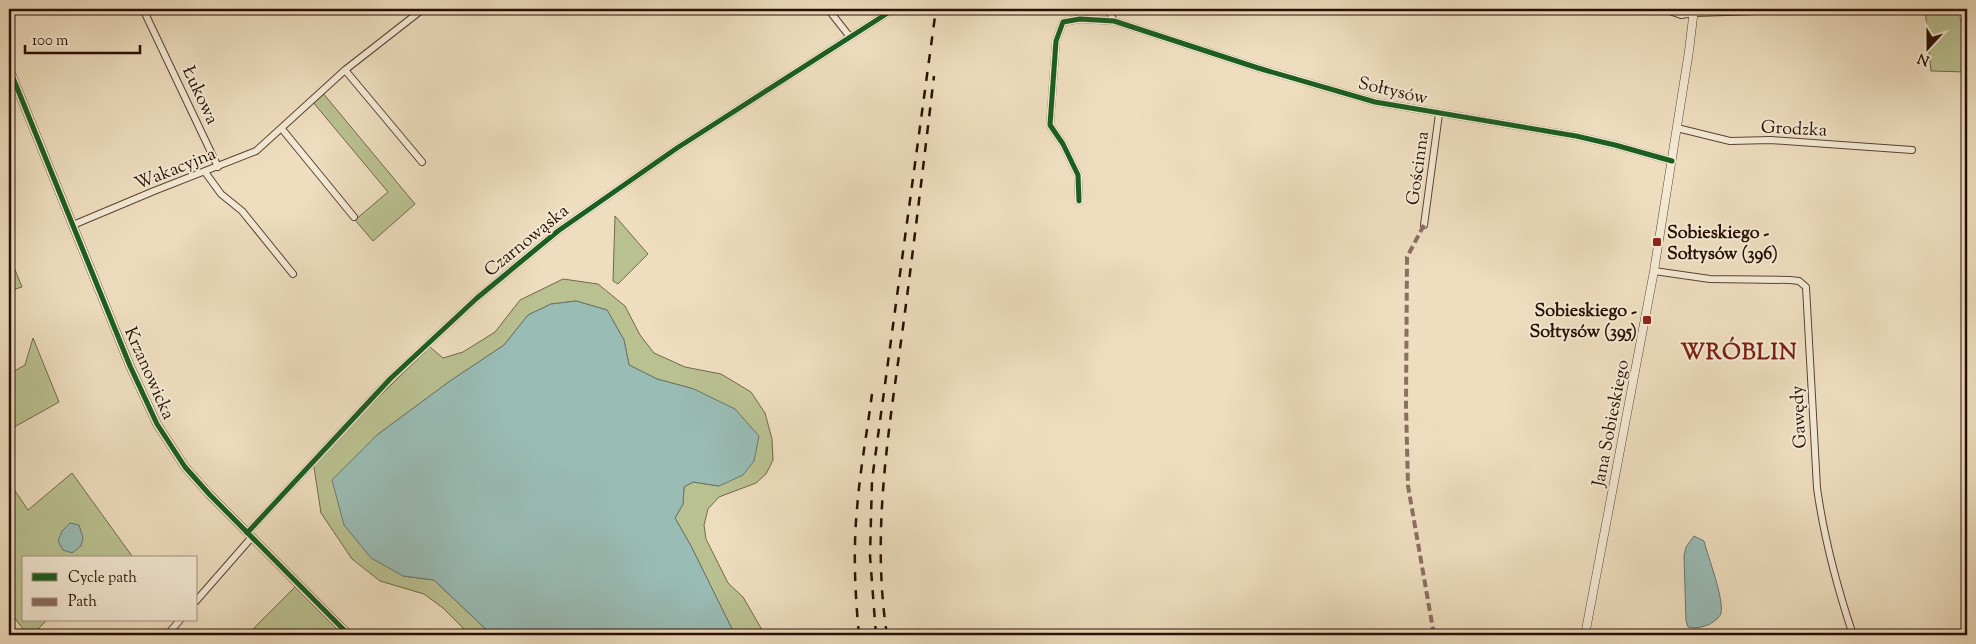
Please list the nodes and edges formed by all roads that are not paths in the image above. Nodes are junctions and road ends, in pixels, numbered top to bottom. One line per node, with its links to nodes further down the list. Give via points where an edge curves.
1 (143, 9): 21 (street, Łukowa)
2 (423, 9): 14 (street, Wakacyjna)
3 (828, 9): 12 (street)
4 (894, 9): 12 (street, Czarnowąska)
5 (1108, 9): 10 (street)
6 (1664, 9): 9 (street, via 1681,15)
7 (1821, 9): 9 (street)
8 (1960, 9): 11 (street)
9 (1694, 11): 16 (street, Jana Sobieskiego)
10 (1114, 21): 15 (street, Sołtysów, via 1375,102); 23 (street, Sołtysów, via 1080,19 1063,22 1056,40 1050,125 1078,175)
11 (1967, 22)
12 (850, 37): 29 (street, Czarnowąska, via 677,148 558,230 477,298 390,380)
13 (9, 68): 25 (street, Krzanowicka)
14 (345, 70): 17 (street, Wakacyjna); 20 (street)
15 (1439, 114): 19 (street, Sołtysów, via 1576,136); 26 (street, Gościnna)
16 (1677, 128): 18 (street, Grodzka, via 1730,141 1771,140); 19 (street, Jana Sobieskiego)
17 (282, 129): 21 (street, Wakacyjna, via 256,151); 24 (street)
18 (1912, 150)
19 (1672, 161): 27 (street, Jana Sobieskiego)
20 (422, 162)
21 (218, 167): 22 (street, Wakacyjna)
22 (205, 172): 25 (street, Wakacyjna); 28 (street, via 215,187 242,211)
23 (1079, 201)
24 (354, 216)
25 (73, 226): 29 (street, Krzanowicka, via 156,424 185,467)
26 (1424, 226)
27 (1654, 271): 34 (street, Jana Sobieskiego); 35 (street, Gawędy, via 1710,279 1790,280 1799,281 1806,287 1816,488 1838,588)
28 (293, 274)
29 (250, 535): 30 (street, Czarnowąska); 33 (street, Krzanowicka)
30 (198, 599)
31 (178, 622): 32 (street)
32 (167, 635)
33 (349, 635)
34 (1585, 635)
35 (1853, 635)

